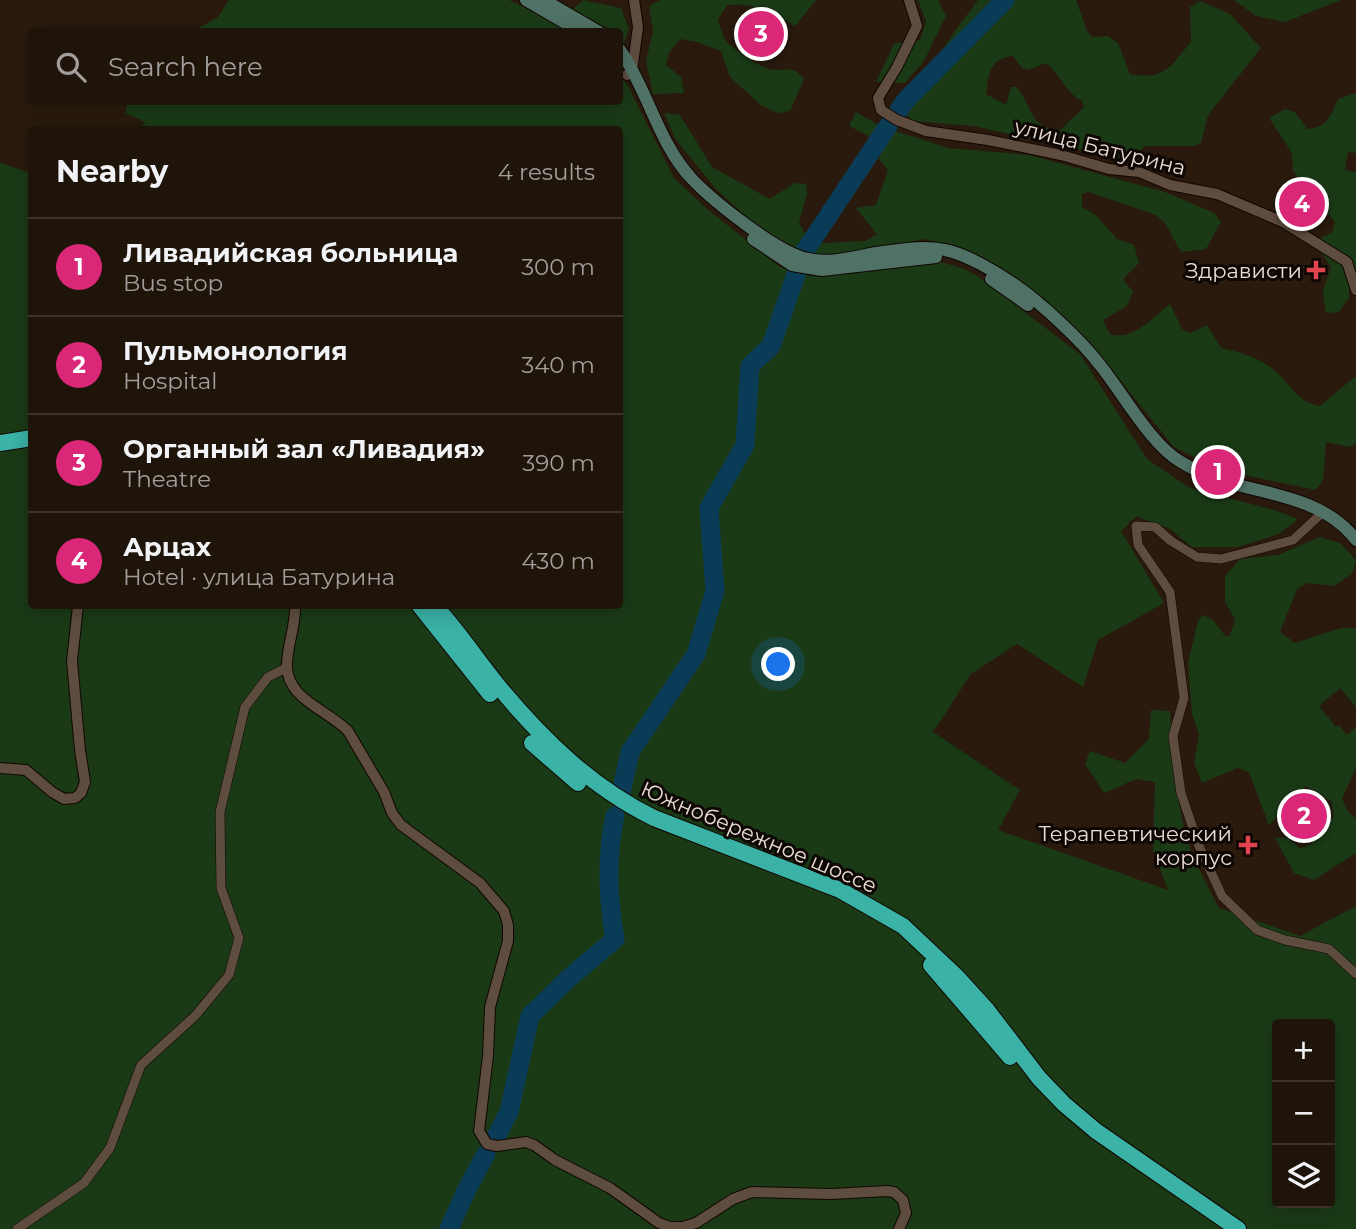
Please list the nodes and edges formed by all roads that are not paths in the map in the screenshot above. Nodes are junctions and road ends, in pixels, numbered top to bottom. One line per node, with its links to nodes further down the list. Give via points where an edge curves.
1 (526, 0): 5 (main road)
2 (544, 0): 6 (main road)
3 (634, 0): 9 (street, via 638,27)
4 (909, 0): 10 (street, улица Батурина, via 917,26 878,98 881,110 897,120 926,131 1061,155 1217,194 1283,222)
5 (574, 28)
6 (592, 28)
7 (623, 57): 9 (main road)
8 (623, 66): 9 (main road)
9 (630, 73): 16 (main road, via 691,178 762,237 807,259 835,261 908,249 945,250 977,263 1025,293 1098,361 1150,433 1177,460 1215,480 1290,498)
10 (1351, 264): 11 (street, улица Батурина)
11 (1356, 290)
12 (28, 439): 13 (highway)
13 (0, 443)
14 (28, 449): 15 (highway)
15 (0, 453)
16 (1320, 514): 17 (main road, via 1346,527); 24 (street, via 1293,540 1221,559 1197,557 1154,527 1136,526 1138,545 1170,592 1184,698 1173,736 1181,793 1223,896 1257,930 1329,949)
17 (1356, 540)
18 (78, 609): 23 (street, via 72,661 85,782 81,793 64,799 26,770)
19 (295, 609): 22 (street)
20 (422, 609): 27 (highway, Южнобережное шоссе, via 532,742 561,770 643,823 831,895 866,914 921,954 1056,1108 1088,1136)
21 (438, 609): 28 (highway, Южнобережное шоссе, via 498,686 570,764 625,804 840,890 903,926 987,1010 1063,1104)
22 (286, 668): 25 (street, via 268,677 245,707 220,812 221,888 239,938 229,975 195,1016 141,1065 110,1148 83,1183); 26 (street, via 295,690 348,731 401,825 480,883 504,911 508,941 490,1007 479,1131 487,1144 534,1145 670,1227 696,1223 752,1192 831,1195 887,1191 903,1200 906,1213)
23 (0, 768)
24 (1356, 974)
25 (17, 1229)
26 (899, 1229)
27 (1222, 1229)
28 (1238, 1229)

